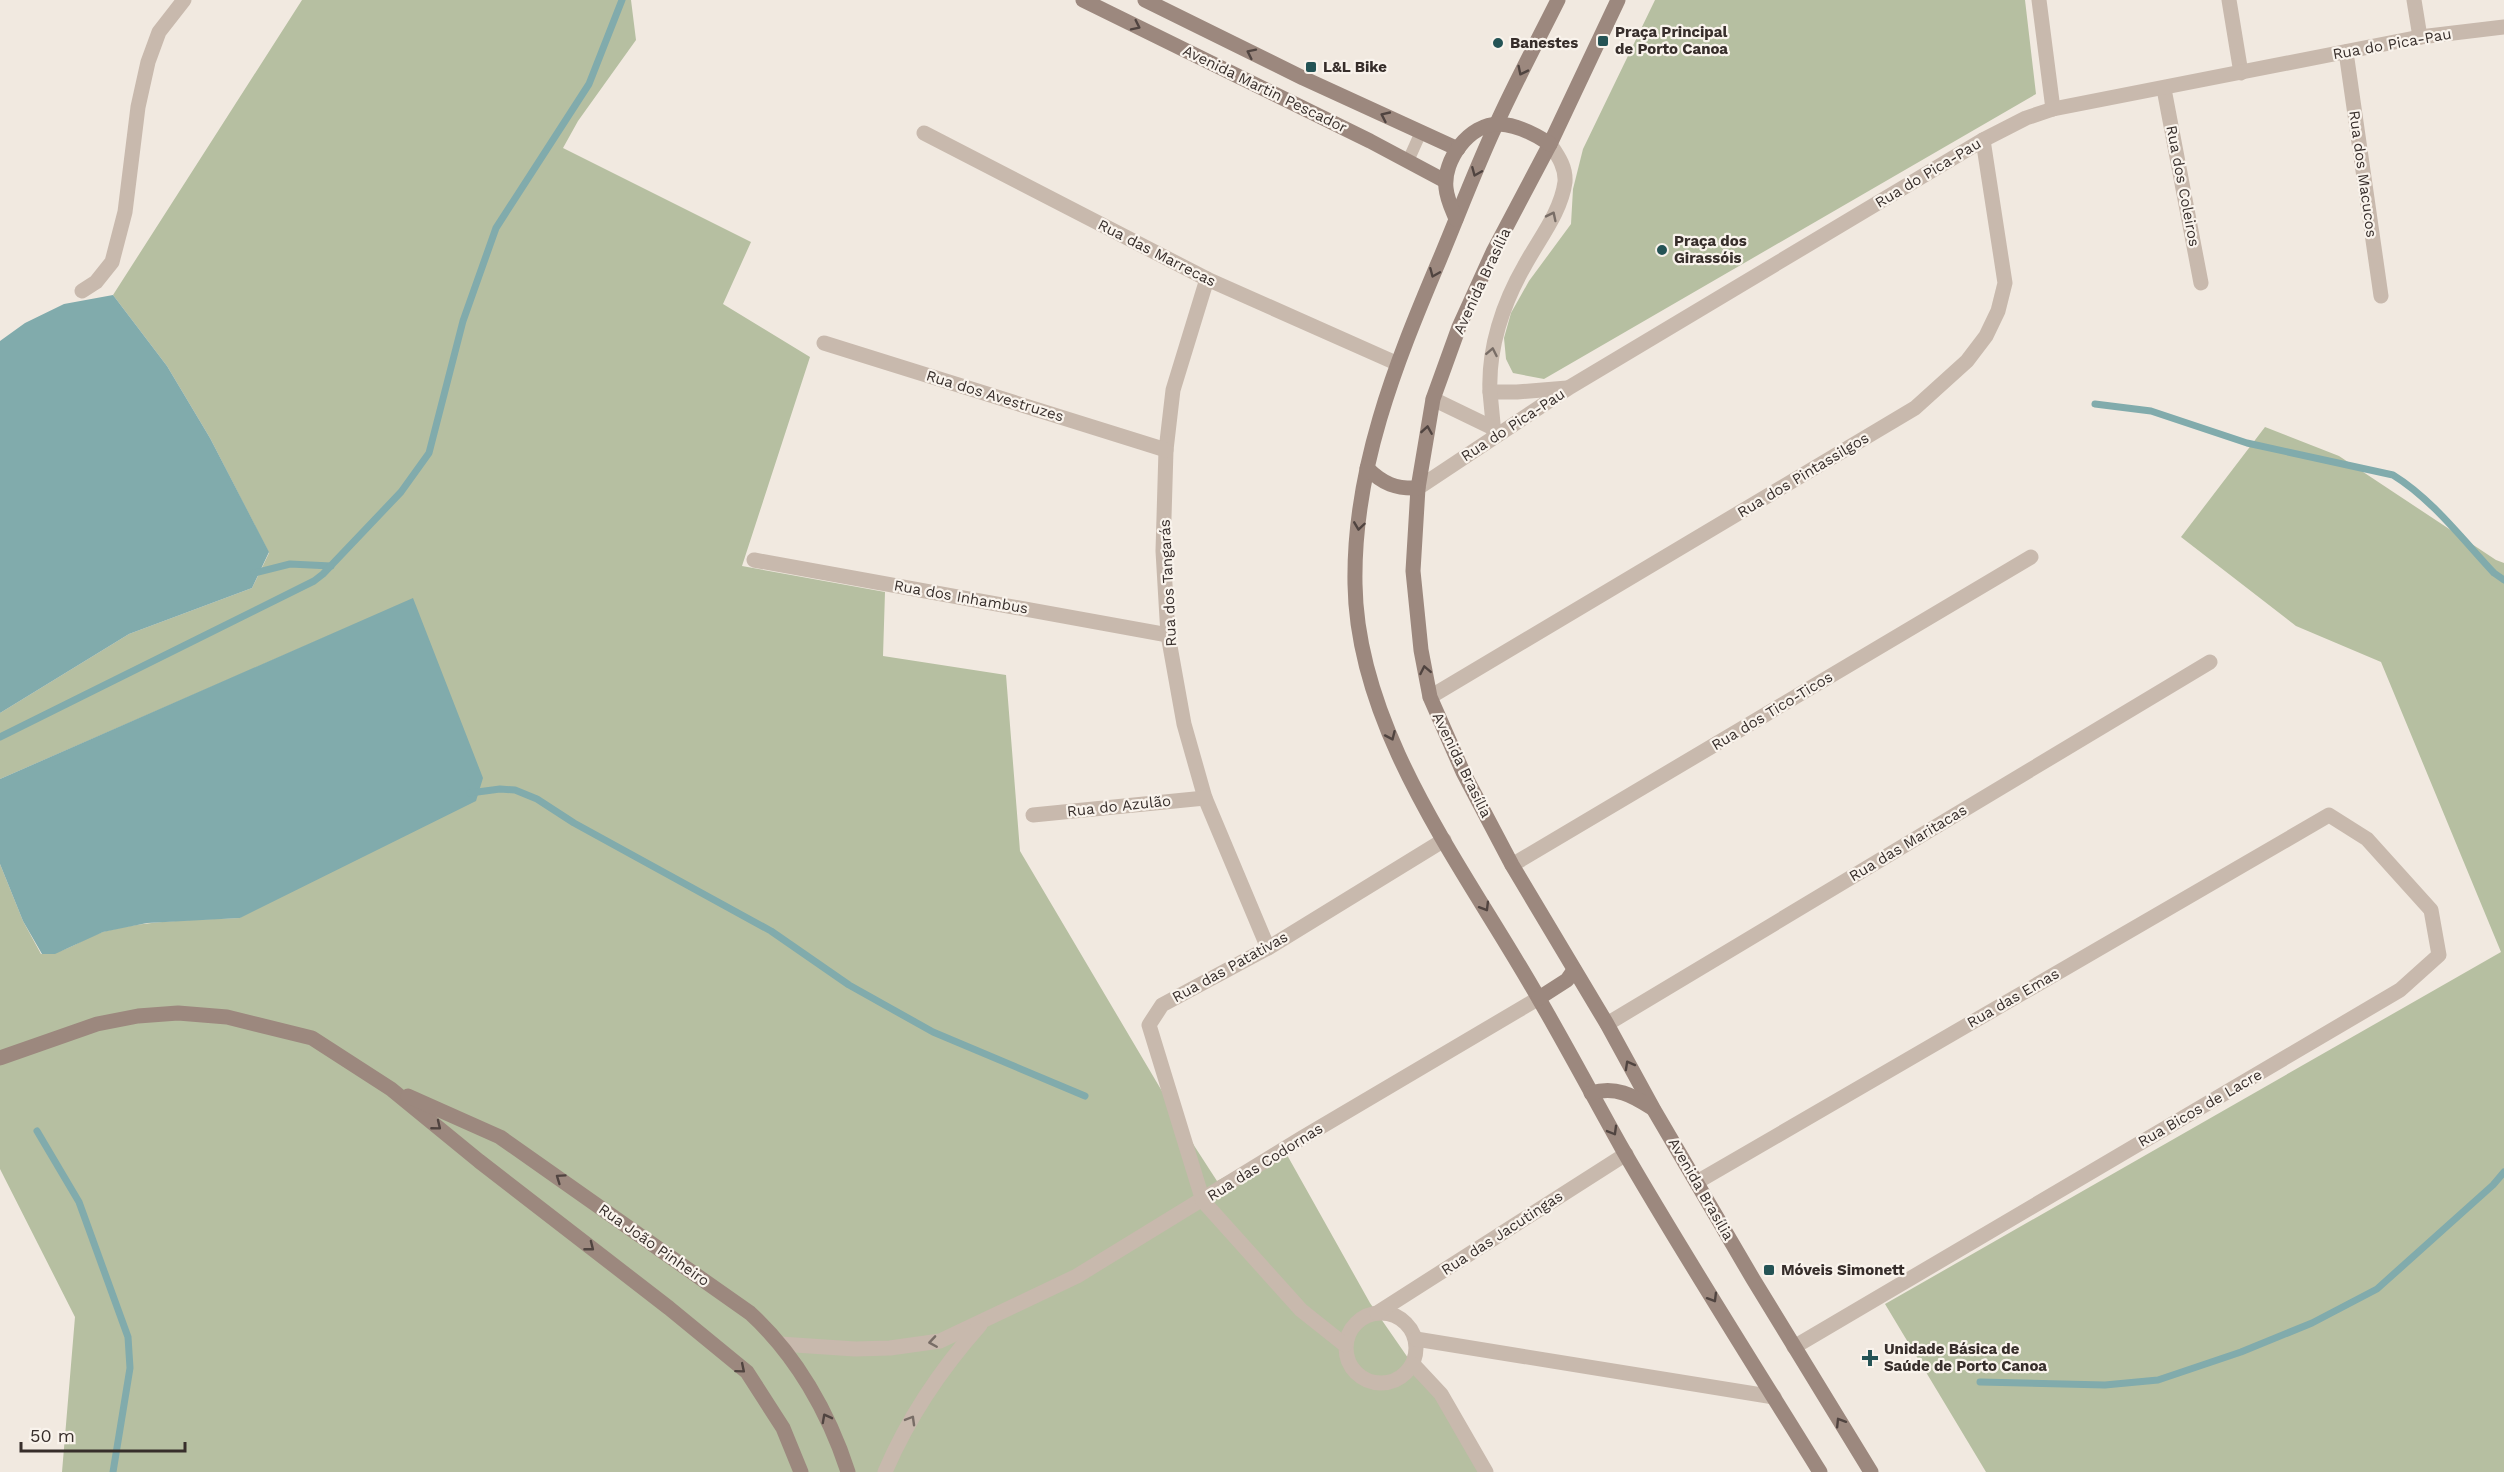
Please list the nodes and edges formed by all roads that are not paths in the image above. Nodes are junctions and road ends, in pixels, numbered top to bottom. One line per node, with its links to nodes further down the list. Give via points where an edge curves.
1 (184, 0): 26 (street, via 159,32 148,62 138,107 125,212 112,262 96,282)
2 (1083, 0): 21 (street, Avenida Martin Pescador, one-way to 21)
3 (1145, 0): 16 (street, Avenida Martin Pescador, one-way to 3)
4 (1558, 0): 15 (street, one-way to 15)
5 (1618, 0): 19 (street, Avenida Brasília)
6 (2039, 0): 14 (street)
7 (2229, 0): 12 (street)
8 (2414, 0): 10 (street)
9 (2504, 27): 10 (street, Rua do Pica-Pau)
10 (2420, 37): 11 (street, Rua do Pica-Pau)
11 (2346, 52): 12 (street, Rua do Pica-Pau); 27 (street, Rua dos Macucos)
12 (2241, 73): 13 (street, Rua do Pica-Pau)
13 (2164, 89): 14 (street, Rua do Pica-Pau); 25 (street, Rua dos Coleiros)
14 (2053, 109): 18 (street, Rua do Pica-Pau)
15 (1496, 124): 19 (street, via 1526,130); 20 (street, via 1474,133); 23 (street, one-way to 23)
16 (1421, 132): 20 (street, Avenida Martin Pescador); 21 (lane)
17 (924, 133): 24 (street, Rua das Marrecas)
18 (1983, 140): 30 (street, Rua do Pica-Pau); 41 (street, Rua dos Pintassilgos, via 2005,283 1986,336 1967,361 1915,408)
19 (1550, 144): 31 (street, one-way to 19, via 1492,347 1504,310 1563,190 1563,166); 32 (street, Avenida Brasília, via 1488,263)
20 (1458, 149): 22 (street)
21 (1408, 161): 22 (street, Avenida Martin Pescador)
22 (1445, 181): 23 (street)
23 (1456, 219): 29 (street, one-way to 29)
24 (1208, 279): 29 (street, Rua das Marrecas); 34 (street, Rua dos Tangarás, via 1173,390)
25 (2201, 283)
26 (82, 291)
27 (2381, 296)
28 (824, 343): 34 (street, Rua dos Avestruzes)
29 (1396, 363): 35 (street)
30 (1570, 387): 31 (street); 33 (street, Rua do Pica-Pau)
31 (1490, 392): 33 (street)
32 (1433, 399): 33 (street); 36 (street, Avenida Brasília, one-way to 32)
33 (1493, 433): 36 (street, Rua do Pica-Pau)
34 (1166, 450): 39 (street, Rua dos Tangarás, via 1163,551)
35 (1367, 468): 36 (street, via 1394,487); 45 (street, one-way to 45, via 1355,582 1362,653 1390,734)
36 (1418, 488): 41 (street, Avenida Brasília, one-way to 36, via 1414,590)
37 (2031, 557): 46 (street, Rua dos Tico-Ticos)
38 (754, 560): 39 (street, Rua dos Inhambus)
39 (1167, 635): 42 (street, Rua dos Tangarás, via 1184,724)
40 (2210, 662): 50 (street, Rua das Maritacas)
41 (1430, 697): 46 (street, Avenida Brasília, via 1463,772)
42 (1205, 798): 43 (street, Rua do Azulão); 47 (street, Rua dos Tangarás)
43 (1033, 815)
44 (2329, 815): 56 (street, Rua das Emas); 63 (street, Rua Bicos de Lacre, via 2367,839 2431,910 2439,955 2400,990)
45 (1444, 840): 47 (street, Rua das Patativas); 49 (street, one-way to 49)
46 (1512, 865): 48 (street, Avenida Brasília)
47 (1268, 948): 57 (street, Rua das Patativas, via 1162,1005 1149,1025)
48 (1574, 970): 49 (street, via 1567,980); 50 (street, Avenida Brasília)
49 (1539, 998): 53 (street); 57 (street, Rua das Codornas)
50 (1607, 1024): 54 (street, Avenida Brasília, one-way to 50)
51 (0, 1058): 52 (street, Rua João Pinheiro, via 97,1024 178,1013 227,1017 312,1038)
52 (391, 1089): 61 (street, Rua João Pinheiro, one-way to 52, via 750,1313 500,1137); 66 (street, Rua João Pinheiro, one-way to 66, via 747,1372 783,1428)
53 (1591, 1093): 54 (street, via 1621,1092); 55 (street, one-way to 55)
54 (1654, 1110): 56 (street, Avenida Brasília)
55 (1626, 1154): 58 (street, Rua das Jacutingas); 65 (street, one-way to 65)
56 (1697, 1182): 63 (street, Avenida Brasília)
57 (1203, 1201): 59 (street, Rua das Codornas, via 1077,1276); 62 (street, via 1301,1311)
58 (1377, 1313): 60 (street, via 1390,1313 1402,1319); 62 (street, via 1356,1323)
59 (986, 1318): 61 (street, Rua das Codornas, one-way to 61, via 940,1341 890,1348); 68 (street, Rua das Codornas, one-way to 59, via 935,1380)
60 (1416, 1340): 64 (street); 65 (street)
61 (780, 1344): 67 (street, Rua João Pinheiro, one-way to 61, via 829,1422)
62 (1345, 1345): 64 (street, via 1352,1368 1372,1382 1396,1381)
63 (1794, 1347): 71 (street, Avenida Brasília, one-way to 63)
64 (1413, 1364): 69 (street, via 1445,1400)
65 (1774, 1397): 70 (street)
66 (801, 1472)
67 (848, 1472)
68 (885, 1472)
69 (1486, 1472)
70 (1820, 1472)
71 (1871, 1472)

